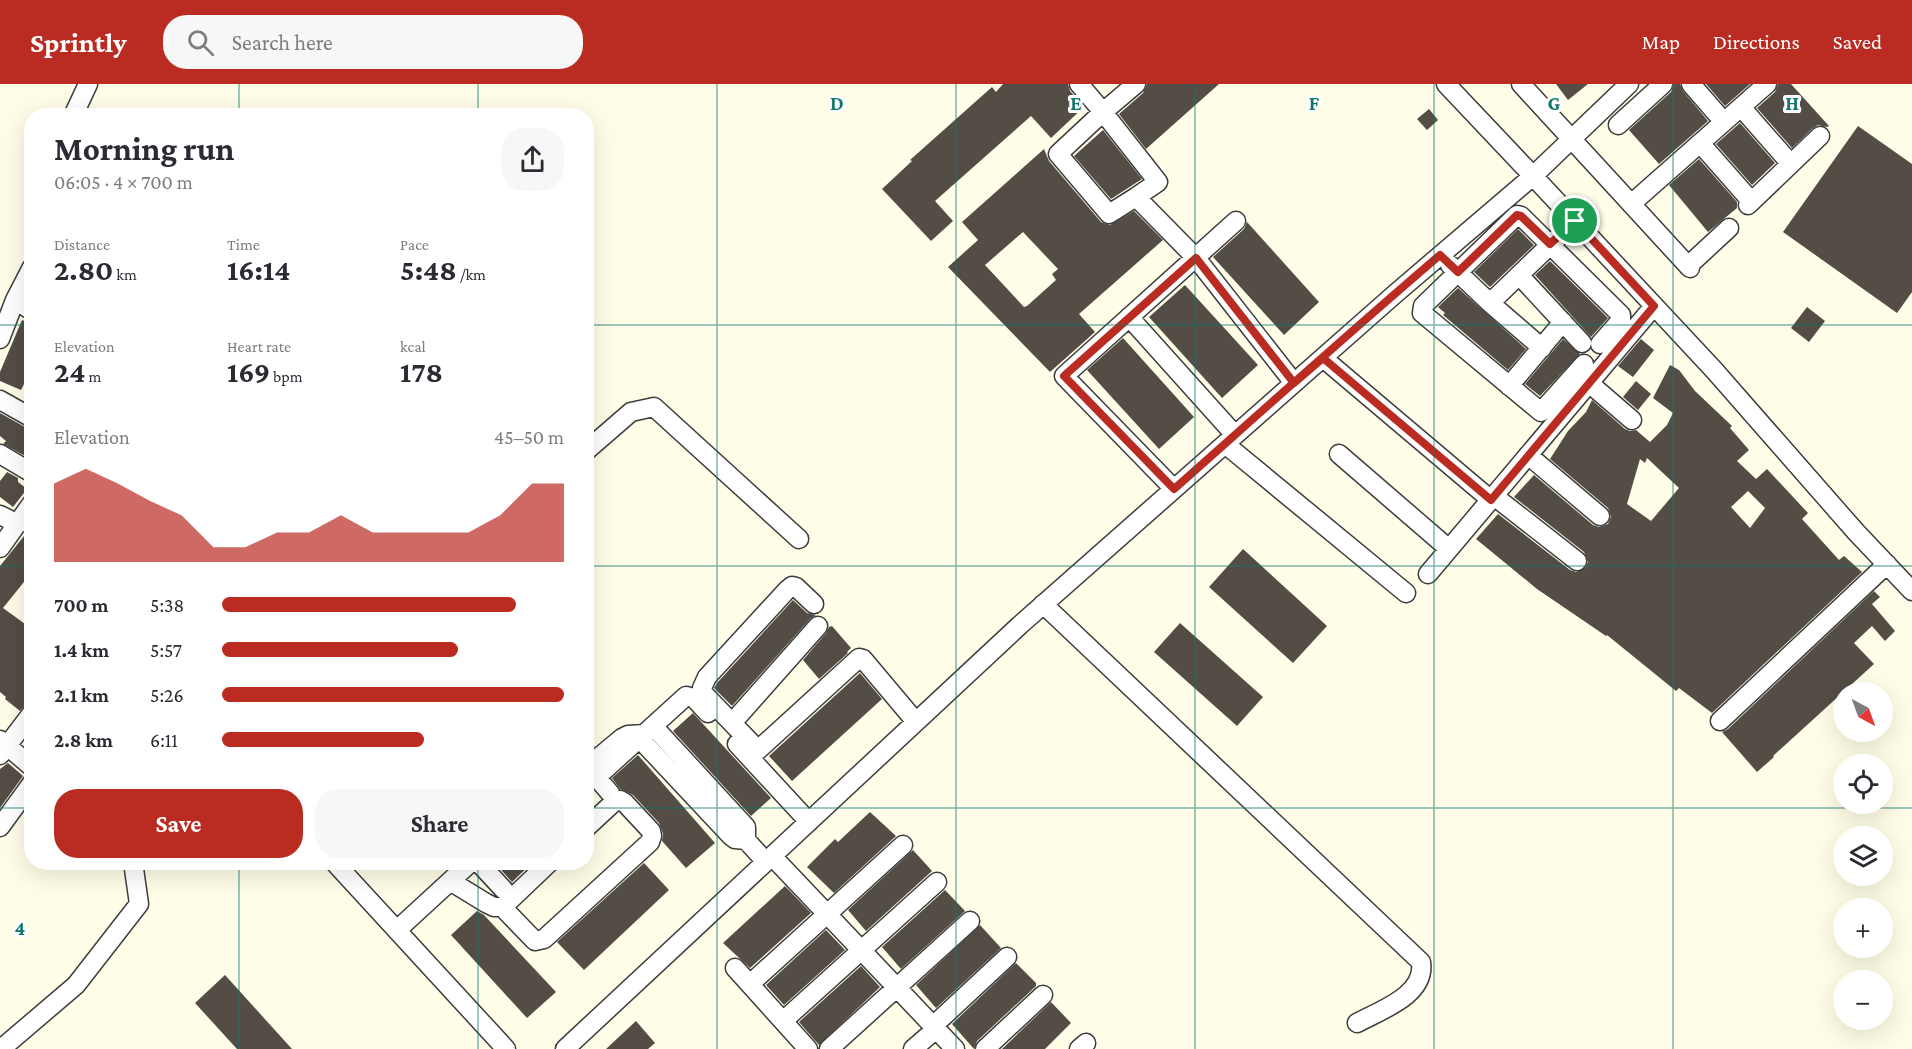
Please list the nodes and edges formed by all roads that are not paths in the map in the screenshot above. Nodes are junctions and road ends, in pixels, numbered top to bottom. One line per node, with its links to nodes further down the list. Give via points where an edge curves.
1 (88, 84): 12 (street)
2 (1079, 84): 13 (street)
3 (1136, 84): 13 (street)
4 (1446, 84): 20 (street)
5 (1521, 84): 17 (street)
6 (1629, 84): 17 (street)
7 (1663, 84): 15 (street)
8 (1691, 84): 14 (street)
9 (1750, 84): 14 (street)
10 (1767, 84): 11 (street)
11 (1741, 107): 18 (street); 19 (street)
12 (77, 108)
13 (1103, 112): 21 (street, via 1158,182); 21 (street, via 1058,154 1109,214)
14 (1717, 114): 22 (street)
15 (1618, 125)
16 (1820, 136): 19 (street)
17 (1571, 140): 20 (street); 22 (street)
18 (1700, 143): 19 (street, via 1750,203); 22 (street)
19 (1790, 163)
20 (1533, 176): 24 (street); 27 (street)
21 (1136, 197): 28 (street)
22 (1628, 200): 25 (street, via 1689,267)
23 (1236, 221): 28 (street)
24 (1575, 221): 26 (street); 35 (street)
25 (1730, 228)
26 (1550, 244): 29 (street, via 1517,215); 30 (street); 37 (street, via 1621,315 1621,320 1591,344)
27 (1440, 255): 29 (street); 40 (street)
28 (1196, 258): 36 (street); 42 (street)
29 (1458, 272): 33 (street); 44 (street, via 1423,306 1422,313)
30 (1519, 275): 33 (street); 37 (street)
31 (24, 283): 32 (street)
32 (15, 300): 34 (street); 38 (street)
33 (1490, 303): 39 (street)
34 (24, 306)
35 (1654, 306): 43 (street); 63 (street)
36 (1129, 317): 48 (street); 54 (street, via 1064,376)
37 (1563, 322): 39 (street)
38 (0, 339)
39 (1542, 348): 44 (street)
40 (1323, 358): 42 (street); 55 (street)
41 (1584, 364): 44 (street, via 1541,412)
42 (1294, 383): 48 (street)
43 (1589, 383): 47 (street); 52 (street)
44 (1509, 386)
45 (0, 400): 46 (street)
46 (24, 414)
47 (1632, 420)
48 (1230, 439): 54 (street); 66 (street)
49 (594, 444): 59 (street, via 631,411 654,407)
50 (0, 454): 53 (street)
51 (1339, 454): 61 (street)
52 (1528, 455): 55 (street); 57 (street)
53 (24, 468)
54 (1174, 489): 68 (street)
55 (1492, 498): 61 (street); 62 (street)
56 (0, 514): 58 (street)
57 (1600, 516)
58 (24, 523): 60 (street)
59 (799, 539)
60 (0, 548)
61 (1449, 549): 64 (street)
62 (1577, 561)
63 (1887, 564): 65 (street); 70 (street)
64 (1428, 574)
65 (1912, 591)
66 (1406, 592)
67 (814, 604): 73 (street, via 792,586 707,677 702,688 704,694)
68 (1043, 604): 72 (street); 105 (street, via 1421,962 1419,983 1405,996)
69 (818, 626): 73 (street)
70 (1720, 720)
71 (24, 722): 75 (street)
72 (916, 722): 76 (street, via 859,658); 82 (street)
73 (732, 723): 76 (street)
74 (646, 733): 77 (street, via 622,738); 81 (street, via 598,777); 82 (street, via 686,696 691,696); 86 (street, via 746,826 746,840)
75 (2, 747): 78 (street)
76 (758, 750): 82 (street)
77 (594, 761)
78 (24, 762)
79 (594, 787): 81 (street)
80 (24, 794): 84 (street)
81 (610, 800): 83 (street); 94 (street, via 625,803 651,831 650,842 544,939 531,938 506,911)
82 (812, 818): 86 (street)
83 (594, 819)
84 (0, 827)
85 (903, 845): 95 (street)
86 (769, 859): 95 (street); 109 (street)
87 (134, 870): 107 (street, via 139,904 75,985)
88 (341, 870): 97 (street)
89 (463, 870): 93 (street)
90 (484, 870): 94 (street)
91 (540, 870): 94 (street)
92 (937, 882): 98 (street)
93 (449, 883): 94 (street, via 494,907); 97 (street)
94 (505, 899)
95 (827, 914): 98 (street); 101 (street)
96 (970, 921): 102 (street)
97 (397, 930): 108 (street)
98 (861, 950): 102 (street); 104 (street)
99 (1007, 957): 106 (street)
100 (735, 968): 101 (street)
101 (750, 984): 104 (street)
102 (897, 987): 106 (street); 111 (street)
103 (1043, 994): 114 (street)
104 (783, 1021): 110 (street)
105 (1357, 1023)
106 (934, 1027): 112 (street); 113 (street)
107 (1, 1049)
108 (506, 1049)
109 (565, 1049)
110 (808, 1049)
111 (829, 1049)
112 (913, 1049)
113 (955, 1049)
114 (986, 1049)

